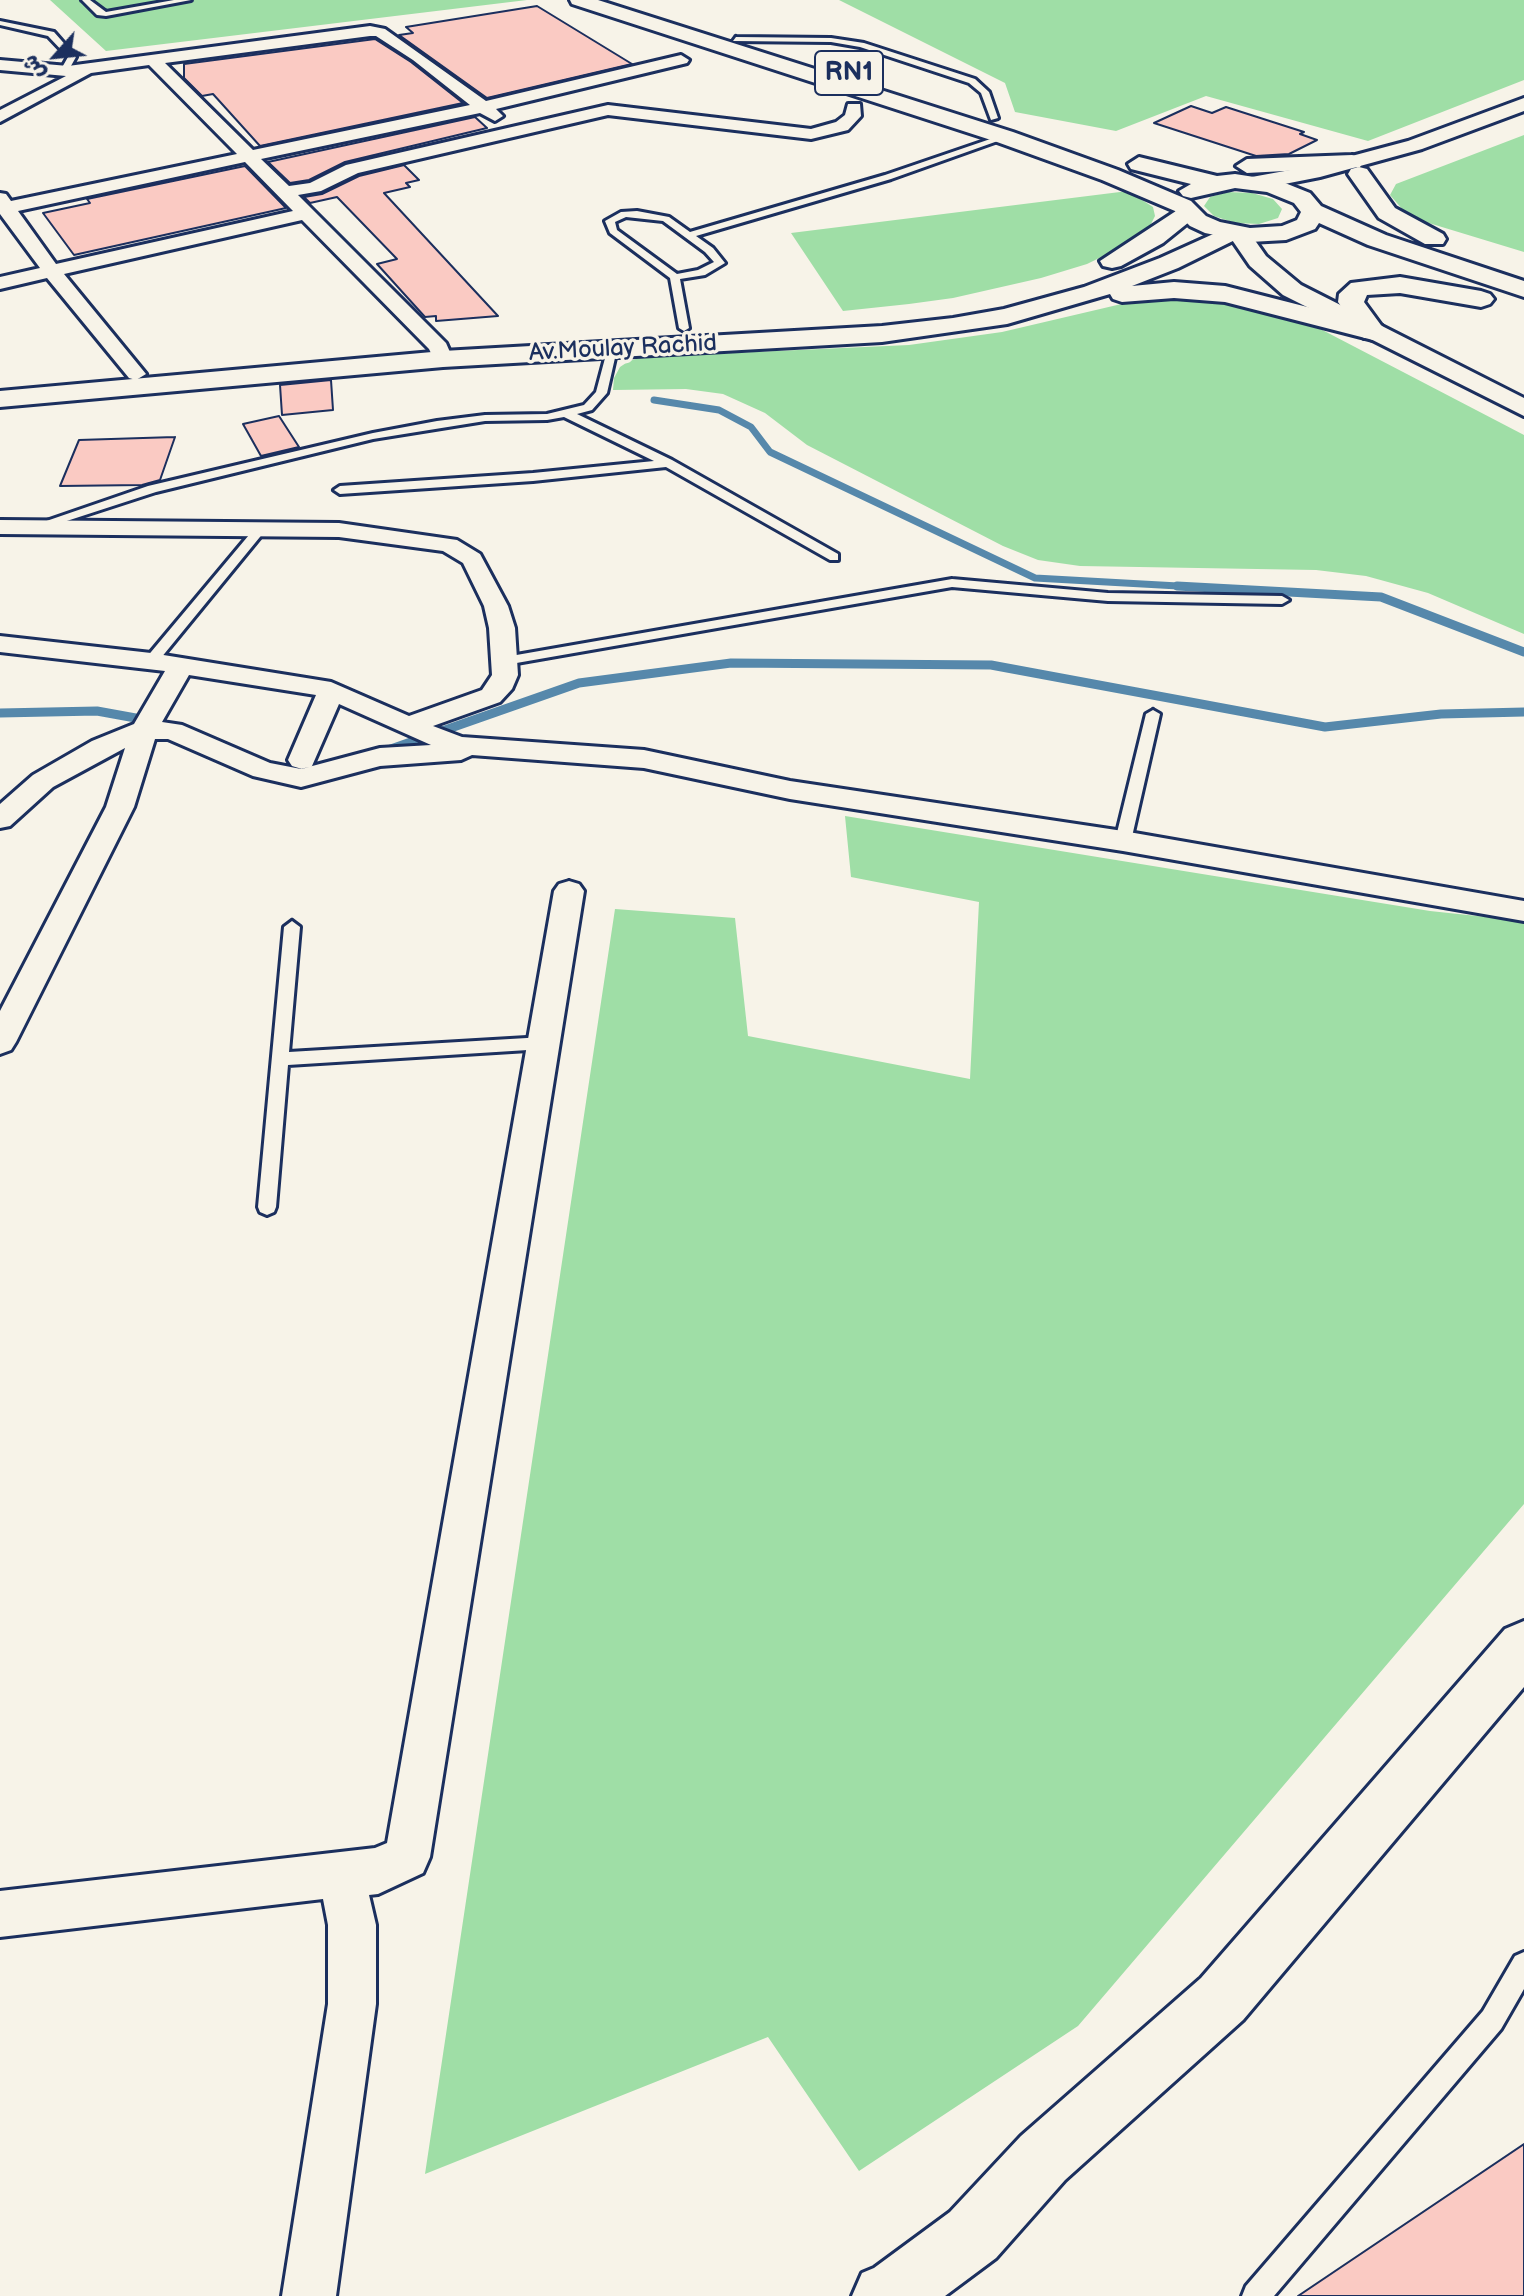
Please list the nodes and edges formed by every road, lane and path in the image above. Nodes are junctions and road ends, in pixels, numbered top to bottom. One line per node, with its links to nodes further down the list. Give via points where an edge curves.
1 (86, 0): 2 (lane, via 106,14)
2 (187, 0)
3 (579, 0): 16 (main road, RN1)
4 (614, 0): 6 (main road, RN1)
5 (0, 23): 11 (lane, via 51,34 72,57)
6 (736, 39): 16 (main road, RN1); 16 (lane, via 861,45 972,81 985,92)
7 (152, 59): 10 (street); 13 (street, via 380,32); 19 (street)
8 (681, 60): 13 (street)
9 (0, 65): 11 (street)
10 (94, 68): 11 (street); 15 (street)
11 (64, 71)
12 (1524, 104): 20 (street)
13 (483, 107): 17 (street); 19 (street)
14 (854, 107): 17 (street, via 855,113 842,126 820,133 612,110)
15 (0, 117)
16 (999, 127): 18 (main road, RN1); 26 (main road, RN1); 29 (lane, via 888,177)
17 (514, 132): 23 (street, via 352,169 315,187)
18 (1097, 150): 20 (main road, via 1246,166); 21 (main road, RN1)
19 (249, 156): 23 (street); 25 (street)
20 (1356, 168): 22 (street); 24 (street); 35 (main road, via 1395,219 1476,260)
21 (1217, 183): 22 (main road, RN1); 26 (main road, RN1, via 1190,191 1184,198)
22 (1254, 183): 24 (main road, RN1)
23 (287, 192): 27 (street)
24 (1320, 200): 28 (main road, Av.Moulay Rachid, via 1312,218 1298,229); 35 (main road, RN1, via 1403,250)
25 (3, 205): 32 (street)
26 (1185, 210): 28 (main road, RN1, via 1213,228); 37 (main road, Av.Moulay Rachid, via 1154,238 1113,260 1050,284 975,303 873,318)
27 (307, 213): 32 (street); 40 (street)
28 (1251, 234): 30 (main road, RN1); 36 (main road, Av.Moulay Rachid); 38 (street, via 1249,251 1277,279)
29 (689, 235): 33 (lane, via 720,263); 33 (lane, via 666,219 646,214 624,214 610,221 613,231)
30 (1311, 244)
31 (1351, 254): 35 (main road)
32 (52, 272): 34 (street); 41 (street)
33 (675, 277): 37 (lane)
34 (0, 283)
35 (1521, 296): 38 (main road, via 1369,286 1351,298)
36 (1064, 301): 38 (main road, via 1156,290 1203,292); 39 (main road, Av.Moulay Rachid, via 981,321 882,334)
37 (684, 328): 40 (main road, Av.Moulay Rachid)
38 (1373, 332): 44 (street)
39 (612, 349): 40 (main road, Av.Moulay Rachid); 45 (lane, via 601,393 588,408)
40 (441, 353): 41 (main road, Av.Moulay Rachid); 43 (main road, Av.Moulay Rachid)
41 (136, 374): 42 (main road, Av.Moulay Rachid)
42 (0, 386)
43 (0, 399)
44 (1524, 408)
45 (568, 414): 46 (lane); 49 (lane, via 485,418 373,436 152,489)
46 (668, 463): 47 (lane); 51 (lane)
47 (340, 490)
48 (0, 527): 49 (street)
49 (35, 527): 50 (street)
50 (258, 532): 54 (lane); 55 (street, via 376,533 462,551 472,559 496,606)
51 (834, 557)
52 (1282, 600): 55 (lane, via 1108,597 952,583)
53 (0, 644): 54 (street)
54 (151, 661): 56 (street)
55 (505, 661): 59 (street, via 505,675 491,696)
56 (181, 666): 57 (street); 60 (street)
57 (331, 690): 59 (street); 62 (street)
58 (1153, 714): 64 (lane)
59 (412, 728): 61 (street, via 443,741)
60 (144, 730): 61 (street, via 172,731 263,770 301,778 380,757); 63 (street, via 43,781); 68 (street, via 120,807)
61 (489, 747): 64 (street, via 644,759 790,790)
62 (302, 760)
63 (0, 819)
64 (1123, 841): 66 (street)
65 (569, 891): 69 (street)
66 (1524, 911)
67 (292, 927): 70 (lane)
68 (0, 1042)
69 (544, 1043): 70 (lane); 73 (street, via 407,1857 378,1871)
70 (279, 1059): 71 (lane)
71 (267, 1207)
72 (1524, 1647): 77 (street, via 1222,1999 1043,2158 973,2235)
73 (341, 1874): 74 (street); 76 (street, via 352,1925 352,2004)
74 (0, 1914)
75 (1524, 1965): 78 (lane, via 1492,2020)
76 (309, 2296)
77 (885, 2296)
78 (1256, 2296)

